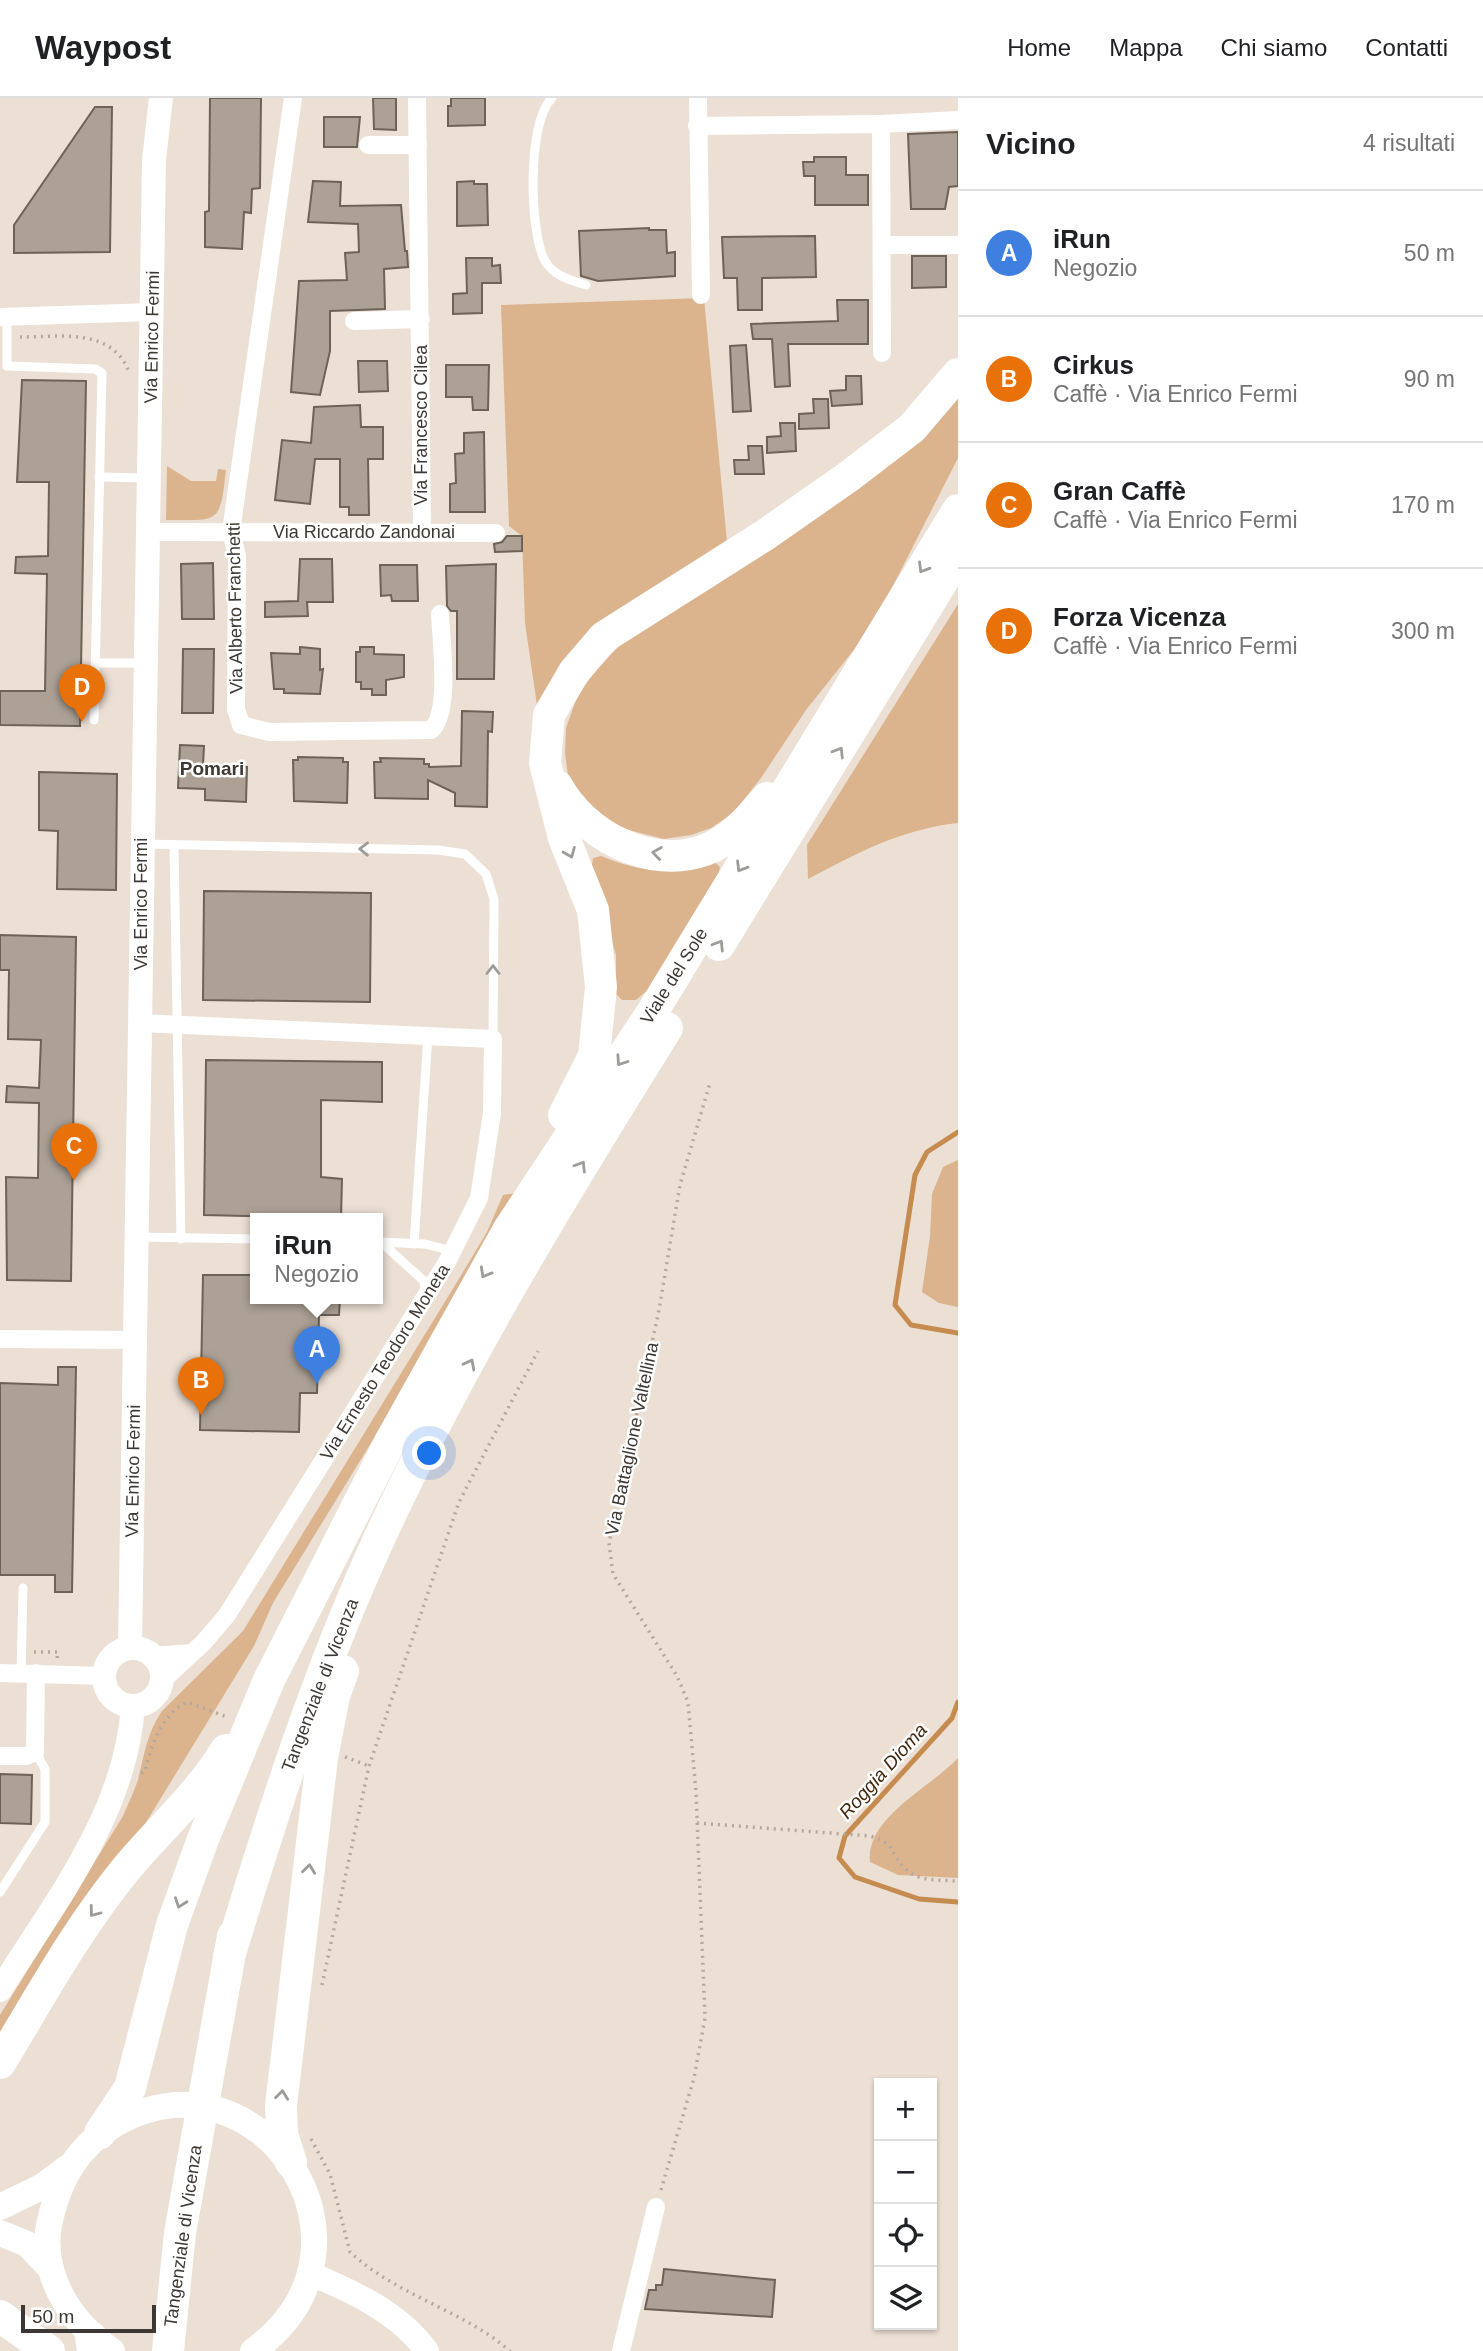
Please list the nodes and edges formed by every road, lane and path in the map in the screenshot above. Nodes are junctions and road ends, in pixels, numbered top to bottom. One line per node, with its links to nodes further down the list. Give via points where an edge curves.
1 (149, 98): 12 (street, Via Enrico Fermi, via 148,135)
2 (161, 98): 12 (street, Via Enrico Fermi)
3 (293, 98): 26 (street, Via Alberto Franchetti)
4 (417, 98): 11 (street, Via Francesco Cilea)
5 (552, 98): 15 (lane, via 541,118 532,183 537,238 555,273)
6 (698, 98): 9 (street)
7 (958, 120): 8 (street)
8 (881, 124): 9 (street); 13 (street)
9 (697, 126): 16 (street)
10 (368, 145): 11 (street)
11 (418, 145): 19 (street, Via Francesco Cilea)
12 (154, 160): 17 (street, Via Enrico Fermi)
13 (882, 245): 14 (street); 21 (street)
14 (958, 245)
15 (586, 285)
16 (701, 295)
17 (152, 312): 18 (street); 24 (street, Via Enrico Fermi)
18 (4, 317): 23 (lane, via 7,366 102,373)
19 (421, 319): 20 (street, Via Francesco Cilea); 27 (street, Via Francesco Cilea)
20 (354, 321)
21 (882, 353)
22 (958, 374): 38 (highway, via 912,428 848,477 604,637 574,672 549,715)
23 (99, 477): 24 (lane); 34 (lane)
24 (150, 478): 28 (street, Via Enrico Fermi)
25 (958, 510): 37 (highway, Viale del Sole, one-way to 37)
26 (231, 531): 27 (street, Via Riccardo Zandonai); 28 (street, Via Riccardo Zandonai); 32 (street, Via Alberto Franchetti, via 237,556 236,709 241,724 269,732 431,730 438,725 443,707)
27 (422, 531): 29 (street, Via Riccardo Zandonai)
28 (149, 532): 35 (street, Via Enrico Fermi)
29 (496, 533)
30 (958, 556): 33 (highway, Viale del Sole)
31 (958, 575): 33 (highway)
32 (440, 614)
33 (896, 660): 58 (highway, Viale del Sole, one-way to 33, via 546,1222)
34 (96, 663): 35 (lane); 36 (lane)
35 (146, 663): 39 (street, Via Enrico Fermi)
36 (94, 720)
37 (822, 733): 38 (highway, one-way to 38, via 743,826 705,850 664,856 628,848 589,828 568,806); 46 (highway, Viale del Sole, one-way to 46, via 653,1011)
38 (545, 764): 46 (highway, one-way to 46, via 564,838 593,910 601,987 594,1056)
39 (141, 844): 40 (lane, Via Ernesto Teodoro Moneta); 41 (street, Via Enrico Fermi)
40 (174, 846): 42 (lane); 44 (lane, Via Ernesto Teodoro Moneta, one-way to 40, via 494,899 486,874 465,854)
41 (141, 1023): 42 (street); 47 (street, Via Enrico Fermi)
42 (177, 1024): 43 (street); 48 (lane)
43 (428, 1035): 44 (street); 51 (lane)
44 (493, 1039): 53 (street, Via Ernesto Teodoro Moneta, via 492,1113 478,1198)
45 (710, 1083): 75 (path, Via Battaglione Valtellina, via 680,1185 659,1310 609,1543 612,1574 677,1676 688,1702)
46 (509, 1229): 59 (highway, Viale del Sole, one-way to 59)
47 (137, 1237): 48 (lane); 56 (street, Via Enrico Fermi)
48 (181, 1238): 49 (lane)
49 (250, 1239)
50 (383, 1242): 51 (lane)
51 (414, 1244): 53 (lane)
52 (383, 1245): 54 (lane, via 424,1281)
53 (452, 1251): 54 (street, Via Ernesto Teodoro Moneta)
54 (426, 1296): 62 (street, Via Ernesto Teodoro Moneta, via 228,1615)
55 (0, 1339): 56 (street)
56 (135, 1340): 61 (street, Via Enrico Fermi)
57 (538, 1351): 73 (path, via 459,1502)
58 (438, 1424): 78 (highway, Tangenziale di Vicenza, via 380,1537 310,1705); 84 (highway, one-way to 58, via 282,2134 281,2106 322,1758 334,1696)
59 (390, 1442): 66 (highway); 78 (highway, Tangenziale di Vicenza, via 301,1672 258,1817)
60 (23, 1588): 64 (lane)
61 (142, 1651): 62 (street); 65 (street, via 122,1649 108,1660); 67 (street, via 160,1667)
62 (192, 1653): 67 (street, Via Ernesto Teodoro Moneta)
63 (0, 1673): 64 (street)
64 (29, 1673): 65 (street); 70 (street)
65 (103, 1676): 68 (street, via 108,1694)
66 (269, 1680): 81 (highway, one-way to 81, via 216,1766 81,1929); 82 (highway, one-way to 82, via 172,1925 130,2088)
67 (162, 1681): 68 (street, Via Ernesto Teodoro Moneta, via 155,1696)
68 (133, 1706): 74 (street)
69 (227, 1717): 74 (path, via 187,1702 177,1707 158,1734 145,1771 139,1774)
70 (35, 1751): 71 (street, via 26,1756); 77 (lane, via 46,1769 45,1822)
71 (0, 1756)
72 (343, 1756): 73 (path)
73 (369, 1766): 80 (path)
74 (122, 1769): 79 (street, via 91,1843)
75 (697, 1823): 76 (path, via 870,1836 886,1840 912,1874); 87 (path, Via Battaglione Valtellina, via 705,2018 694,2078)
76 (958, 1881)
77 (0, 1892)
78 (229, 1957): 94 (highway, Tangenziale di Vicenza, via 180,2233)
79 (0, 1990)
80 (321, 1990)
81 (0, 2063)
82 (100, 2133): 84 (main road, via 131,2115 166,2106 201,2107 246,2123); 85 (main road)
83 (308, 2133): 97 (path, via 330,2174 350,2252 412,2296 495,2338)
84 (291, 2162): 90 (main road, via 313,2216)
85 (71, 2164): 86 (main road, via 43,2186); 89 (main road, via 55,2197 48,2233)
86 (0, 2207)
87 (656, 2207): 98 (street)
88 (0, 2232): 89 (main road, via 27,2244)
89 (51, 2269): 92 (main road, via 74,2317)
90 (310, 2274): 95 (main road, via 296,2307 274,2336); 96 (street, via 355,2292 391,2314)
91 (0, 2316): 93 (highway)
92 (99, 2346)
93 (49, 2351)
94 (168, 2351)
95 (253, 2351)
96 (427, 2351)
97 (510, 2351)
98 (621, 2351)

